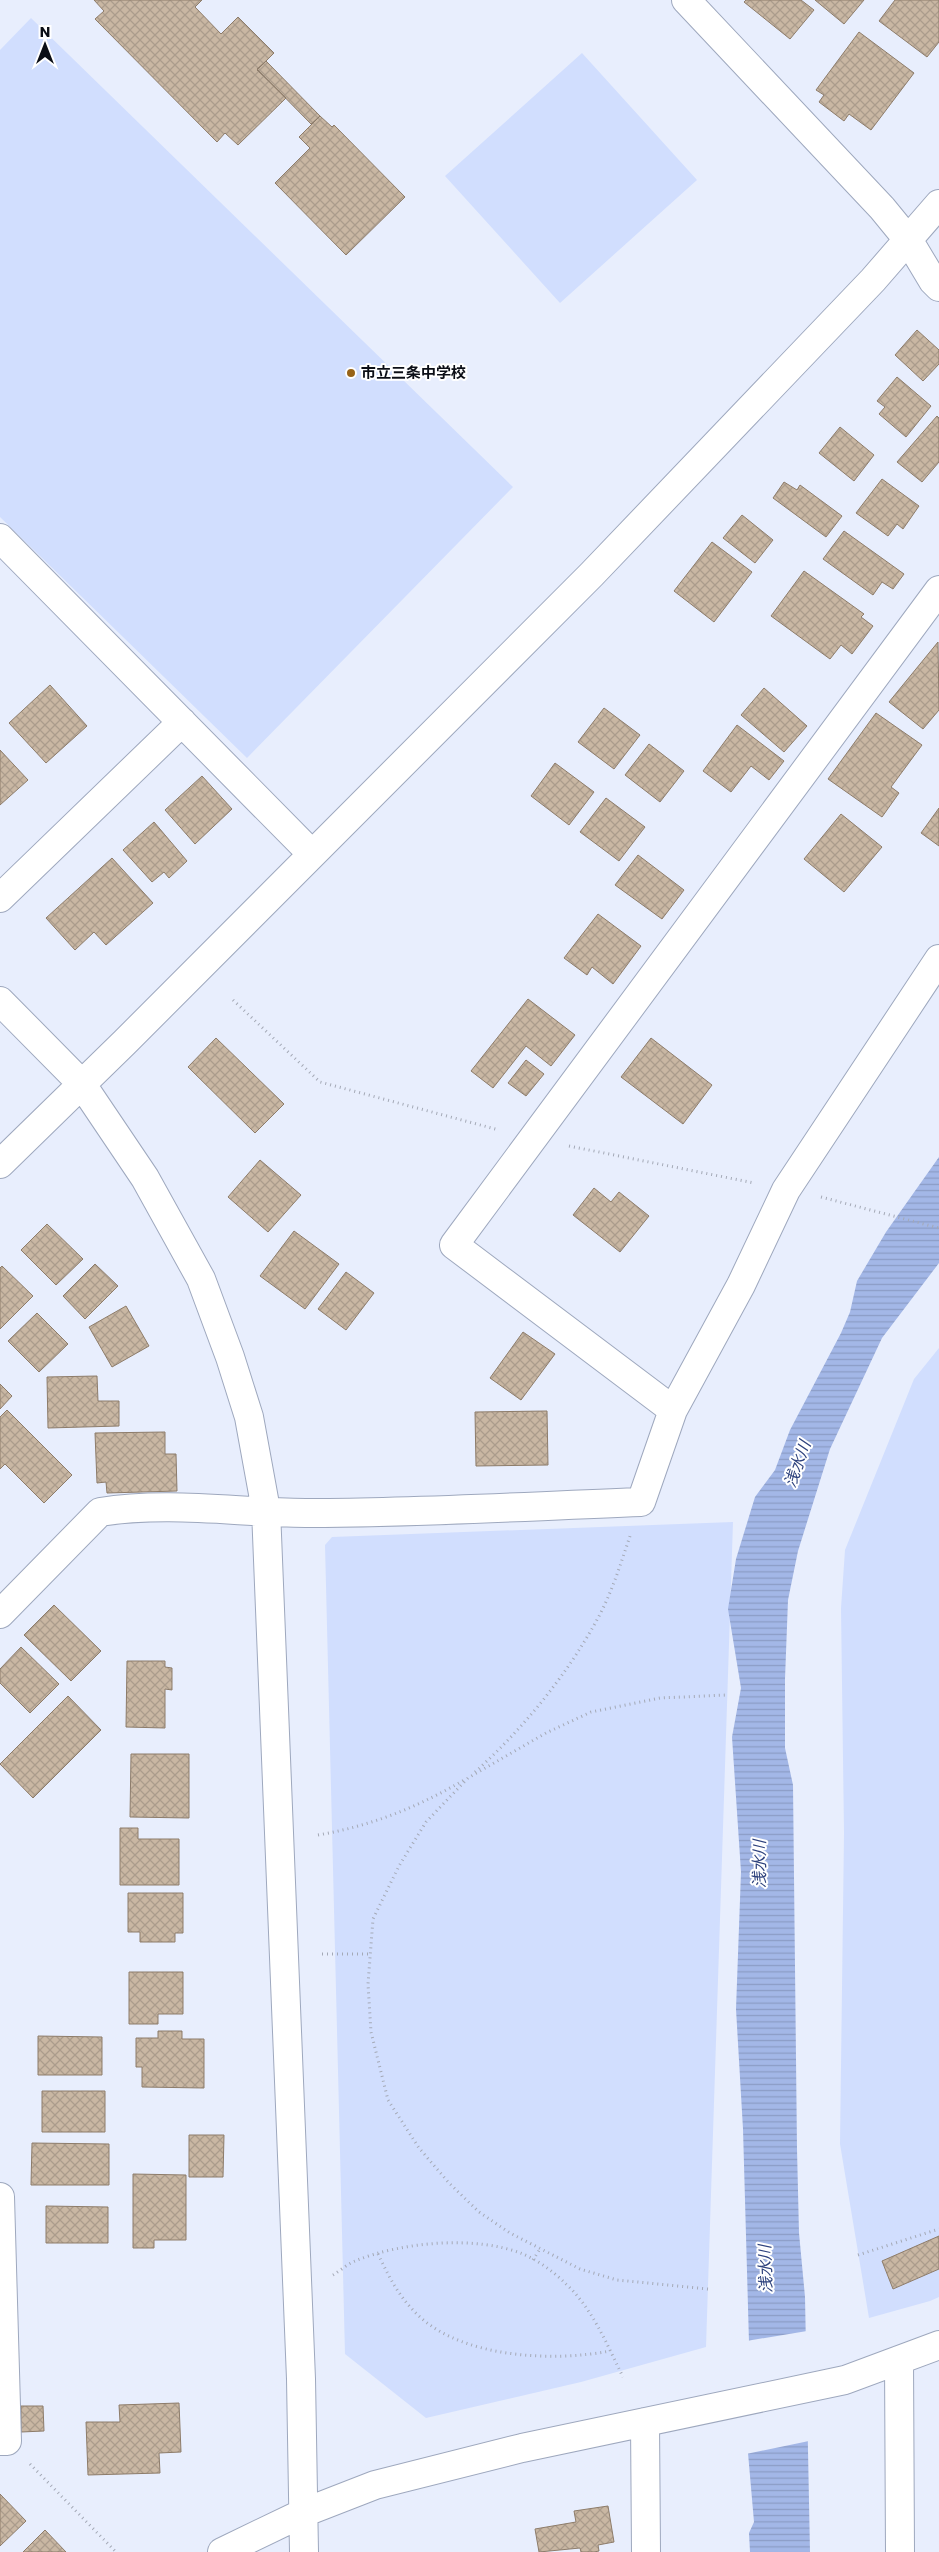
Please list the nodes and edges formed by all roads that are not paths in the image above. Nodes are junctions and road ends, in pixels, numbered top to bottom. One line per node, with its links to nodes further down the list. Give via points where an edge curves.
1 (698, 4): 3 (street)
2 (939, 204): 3 (street)
3 (909, 241): 4 (street); 8 (street, via 592,574)
4 (939, 287)
5 (0, 538): 7 (street)
6 (939, 590): 14 (street, via 454,1245)
7 (182, 722): 8 (street); 9 (street)
8 (312, 854): 12 (street)
9 (0, 898)
10 (939, 959): 14 (street, via 786,1190 741,1285)
11 (0, 1001): 12 (street)
12 (81, 1083): 13 (street); 15 (street, via 145,1178 201,1278 249,1417)
13 (0, 1164)
14 (673, 1410): 15 (street, via 641,1502 310,1513)
15 (266, 1510): 16 (street, via 116,1509 100,1512); 22 (street, via 301,2379)
16 (0, 1614)
17 (0, 2197): 21 (street)
18 (939, 2345): 19 (street)
19 (899, 2360): 20 (street, via 845,2380); 26 (street)
20 (644, 2422): 22 (street, via 522,2448 375,2485); 25 (street)
21 (3, 2441)
22 (302, 2513): 23 (street); 24 (street)
23 (222, 2552)
24 (304, 2552)
25 (646, 2552)
26 (900, 2552)

